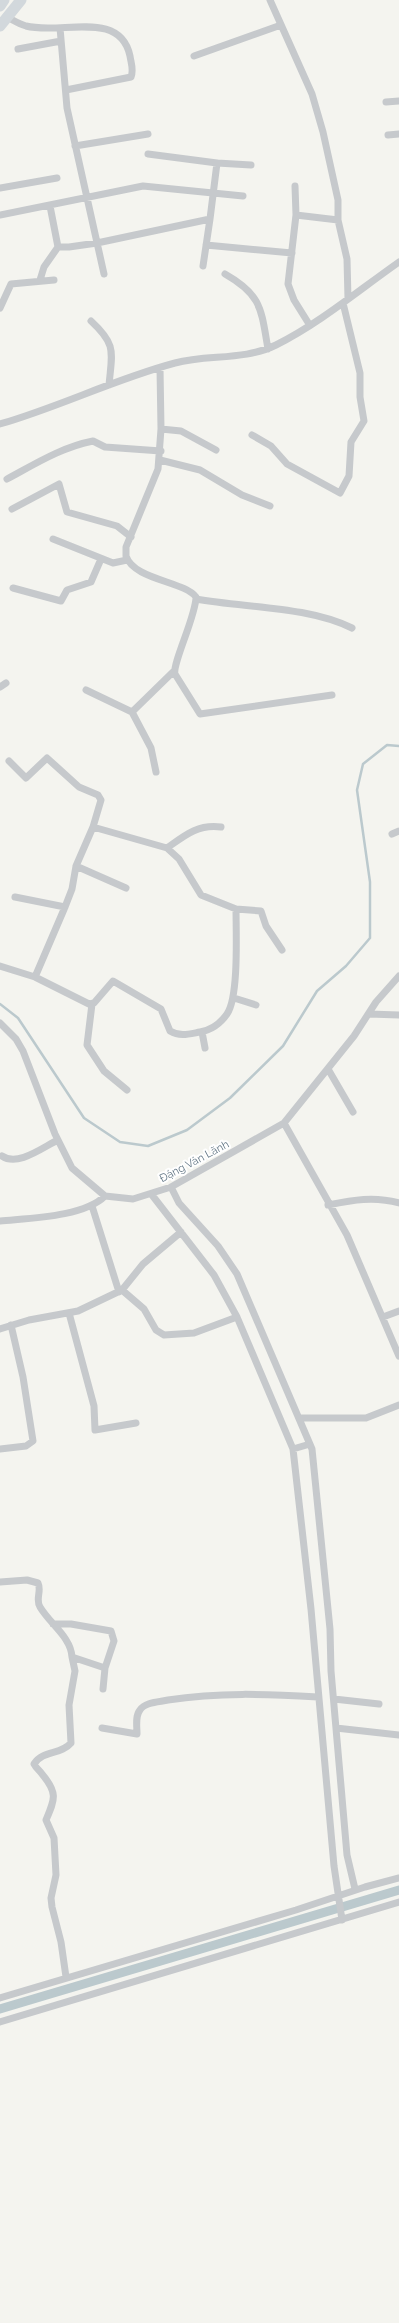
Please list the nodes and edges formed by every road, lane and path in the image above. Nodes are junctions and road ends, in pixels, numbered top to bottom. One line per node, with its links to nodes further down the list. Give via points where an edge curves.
1 (4, 0): 4 (highway)
2 (21, 0): 5 (highway)
3 (270, 0): 6 (street)
4 (0, 6)
5 (7, 17): 7 (highway); 8 (street, via 27,26)
6 (282, 25): 11 (street); 32 (street, via 312,94 323,132 339,202)
7 (0, 26)
8 (60, 28): 9 (street); 12 (street, via 107,28 116,32 128,47 133,73 126,80)
9 (61, 41): 10 (street); 12 (street)
10 (18, 48)
11 (194, 56)
12 (66, 90): 18 (street)
13 (399, 101): 14 (street)
14 (386, 102)
15 (148, 134): 18 (street)
16 (399, 134): 17 (street)
17 (388, 135)
18 (75, 146): 27 (street)
19 (148, 154): 20 (street)
20 (217, 163): 21 (street); 25 (street)
21 (251, 165)
22 (57, 178): 24 (street)
23 (295, 186): 30 (street)
24 (0, 188)
25 (213, 193): 26 (street); 27 (street, via 143,186); 31 (street)
26 (243, 196)
27 (87, 197): 28 (street); 33 (street)
28 (50, 206): 29 (street); 35 (street)
29 (0, 215)
30 (296, 215): 32 (street); 36 (street)
31 (210, 219): 33 (street); 34 (street)
32 (338, 220): 43 (street, via 347,259)
33 (97, 243): 35 (street); 39 (street)
34 (206, 245): 36 (street); 38 (street)
35 (58, 247): 41 (street, via 44,267)
36 (292, 253): 46 (street, via 288,284 294,300)
37 (399, 262): 43 (street)
38 (203, 266)
39 (104, 274)
40 (225, 274): 47 (street, via 243,285 255,298 261,312)
41 (40, 280): 42 (street); 44 (street, via 11,284)
42 (54, 280)
43 (346, 301): 46 (street); 52 (street, via 360,373 364,421 351,442 349,476 340,493 287,464 271,446)
44 (0, 308)
45 (91, 321): 49 (street, via 104,334 111,347)
46 (309, 324): 47 (street)
47 (268, 348): 48 (street, via 240,356 186,361)
48 (160, 368): 49 (street); 51 (street)
49 (109, 385): 50 (street, via 42,412)
50 (0, 424)
51 (161, 429): 53 (street, via 181,431); 54 (street)
52 (252, 434)
53 (216, 450)
54 (160, 451): 55 (street); 56 (street, via 105,447 93,440 54,454)
55 (160, 460): 57 (street, via 200,470 242,495); 59 (street)
56 (8, 479)
57 (270, 506)
58 (12, 509): 59 (street, via 59,484 67,512 117,526)
59 (131, 537): 62 (street, via 126,547)
60 (52, 539): 61 (street)
61 (101, 559): 62 (street, via 114,563); 63 (street, via 91,582 67,590 61,601)
62 (127, 560): 64 (street, via 147,574 195,595)
63 (13, 588)
64 (196, 599): 65 (street, via 315,616); 66 (street, via 186,639)
65 (352, 628)
66 (174, 671): 68 (street, via 200,714); 69 (street)
67 (86, 690): 69 (street)
68 (332, 695)
69 (132, 712): 71 (street, via 151,748)
70 (9, 761): 72 (street, via 26,778 47,758 79,787 98,795 101,805)
71 (156, 772)
72 (93, 827): 74 (street); 75 (street)
73 (221, 827): 74 (street, via 196,828)
74 (167, 848): 79 (street, via 179,859 201,895)
75 (76, 866): 76 (street); 78 (street, via 72,889)
76 (126, 888)
77 (15, 897): 78 (street)
78 (65, 907): 83 (street)
79 (236, 909): 80 (street, via 261,911 266,926); 84 (street)
80 (282, 950)
81 (0, 966): 83 (street)
82 (399, 976): 87 (street, Đặng Văn Lãnh)
83 (35, 977): 85 (street)
84 (234, 998): 86 (street); 90 (street, via 228,1013 215,1027)
85 (92, 1004): 90 (street, via 113,981 161,1009 170,1032 177,1035); 93 (street, via 87,1045 104,1072)
86 (256, 1005)
87 (369, 1014): 88 (street); 92 (street, Đặng Văn Lãnh)
88 (399, 1015)
89 (0, 1023): 96 (street, via 16,1039 23,1052)
90 (202, 1032): 91 (street)
91 (205, 1048)
92 (328, 1069): 94 (street); 95 (street, Đặng Văn Lãnh)
93 (127, 1090)
94 (353, 1112)
95 (284, 1123): 98 (street, Đặng Văn Lãnh); 102 (street)
96 (58, 1140): 97 (street, via 16,1160); 100 (street, via 72,1168)
97 (2, 1156)
98 (171, 1187): 99 (street, Đặng Văn Lãnh); 115 (street, via 179,1203 218,1246 237,1274)
99 (152, 1195): 100 (street, Đặng Văn Lãnh, via 133,1199); 105 (street)
100 (105, 1196): 103 (street)
101 (399, 1203): 102 (street, via 385,1199 363,1198)
102 (328, 1205): 110 (street, via 347,1235)
103 (92, 1206): 104 (street); 106 (street)
104 (0, 1221)
105 (181, 1232): 106 (street, via 144,1264); 109 (street, via 214,1275)
106 (120, 1291): 108 (street, via 88,1307); 109 (street, via 144,1309 156,1330 164,1335 194,1333)
107 (399, 1311): 110 (street)
108 (69, 1313): 111 (street); 116 (street, via 94,1406 95,1430)
109 (237, 1317): 119 (street)
110 (383, 1317): 113 (street)
111 (11, 1325): 112 (street); 118 (street, via 33,1441 26,1446)
112 (0, 1328)
113 (399, 1356)
114 (399, 1405): 115 (street, via 366,1418)
115 (300, 1418): 117 (street)
116 (136, 1423)
117 (310, 1444): 119 (street); 126 (street, via 317,1482)
118 (0, 1449)
119 (293, 1449): 125 (street)
120 (0, 1582): 121 (street, via 27,1580 38,1583 38,1603)
121 (53, 1624): 122 (street, via 68,1646); 123 (street, via 71,1624 111,1631 114,1641)
122 (72, 1657): 123 (street); 136 (street, via 75,1670 69,1704 71,1743 65,1749 48,1753 34,1764 51,1785 54,1794 54,1803 46,1820 54,1833 56,1848 52,1903)
123 (106, 1668): 124 (street)
124 (103, 1689)
125 (318, 1697): 128 (street, via 205,1694 148,1704 140,1709 137,1717 138,1734); 133 (street)
126 (334, 1699): 127 (street); 129 (street)
127 (379, 1704)
128 (102, 1728)
129 (336, 1728): 130 (street); 132 (street, via 348,1855)
130 (399, 1735)
131 (399, 1878): 132 (street)
132 (355, 1890): 133 (street)
133 (338, 1897): 135 (street); 136 (street)
134 (399, 1902): 135 (street)
135 (342, 1920): 138 (street)
136 (66, 1977): 137 (street)
137 (0, 1998)
138 (0, 2022)

